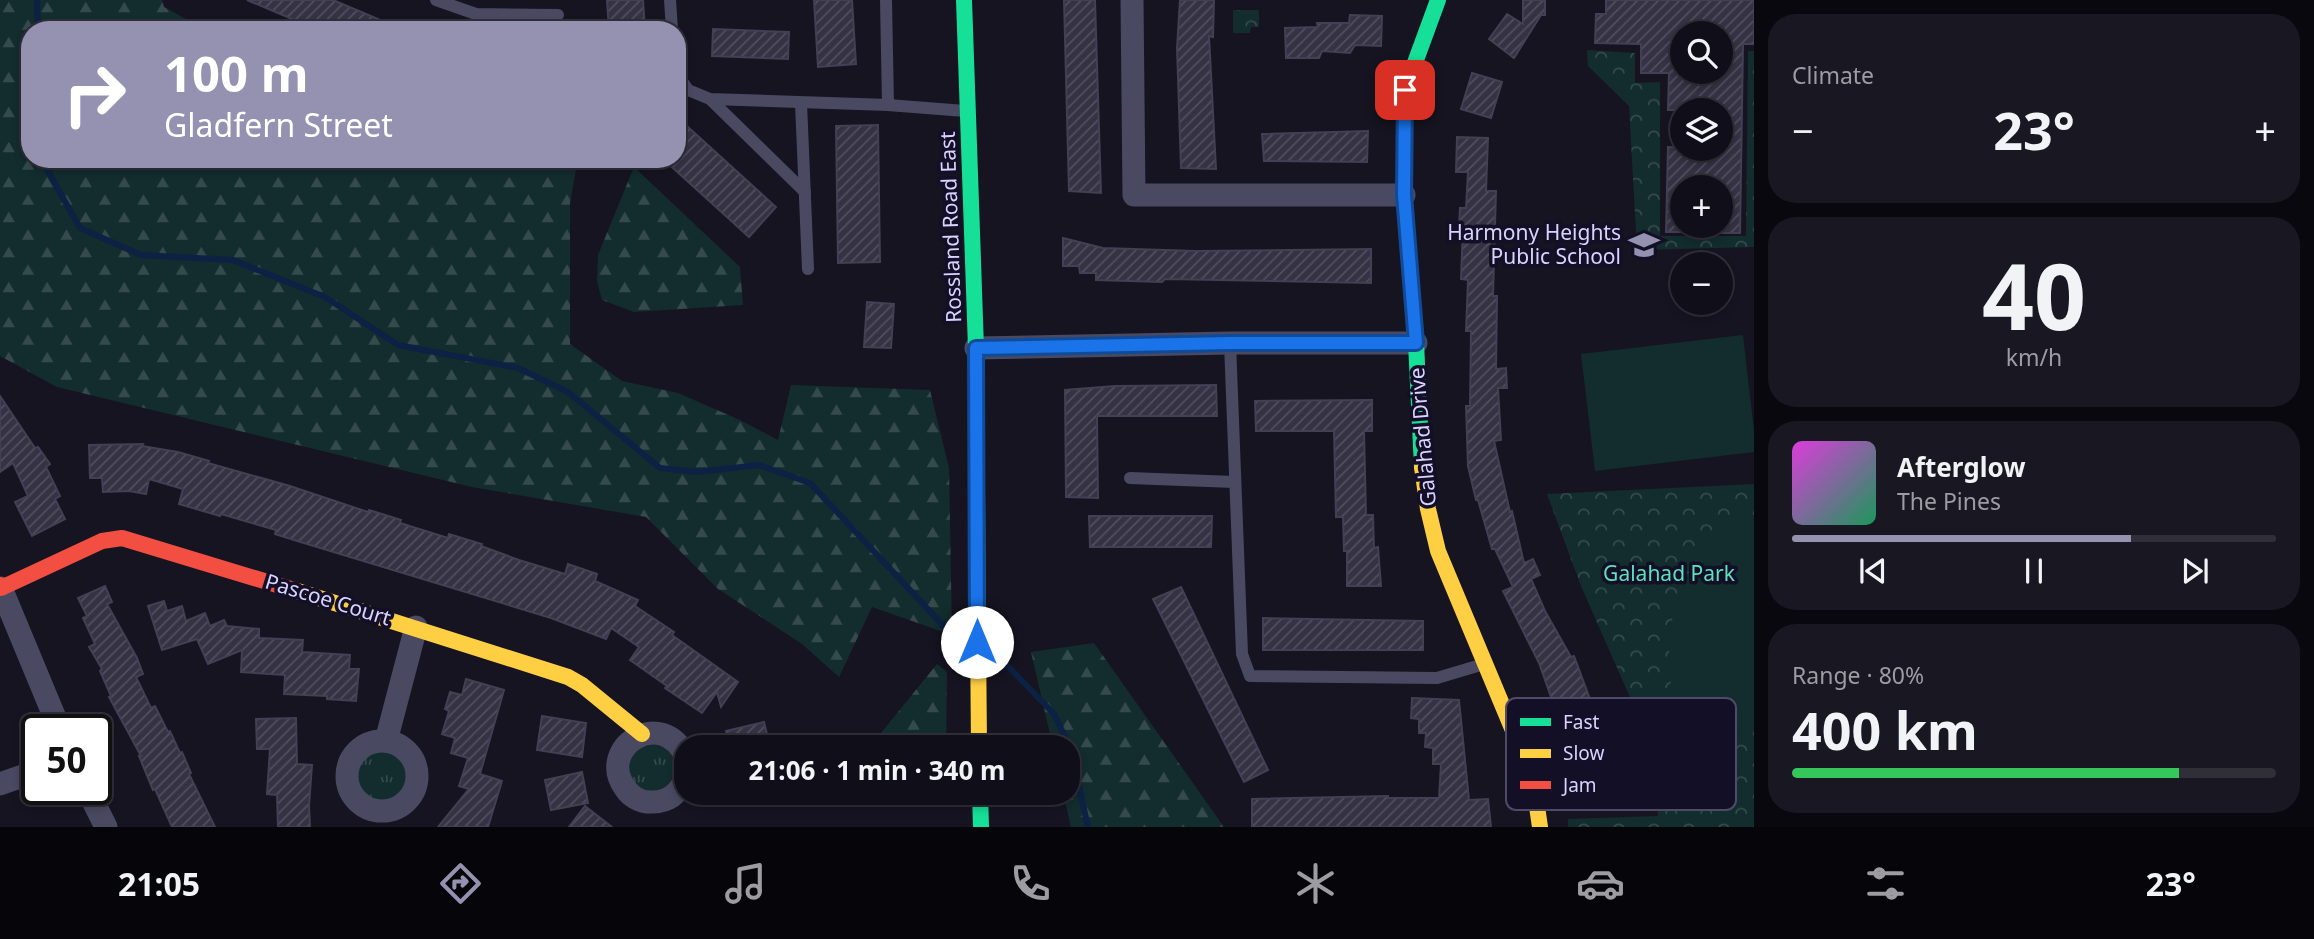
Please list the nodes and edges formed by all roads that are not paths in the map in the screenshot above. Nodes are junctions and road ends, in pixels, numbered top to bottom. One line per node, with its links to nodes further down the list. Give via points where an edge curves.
1 (436, 0): 8 (lane)
2 (476, 0): 8 (lane)
3 (670, 0): 10 (lane)
4 (886, 0): 14 (lane)
5 (964, 0): 15 (street, Rossland Road East)
6 (1132, 0): 17 (street, via 1134,195)
7 (1438, 0): 17 (street, Galahad Drive, via 1405,90)
8 (476, 14): 9 (lane)
9 (558, 15)
10 (671, 21)
11 (686, 87): 12 (lane)
12 (710, 99): 13 (lane); 16 (lane)
13 (801, 103): 14 (lane); 16 (lane)
14 (888, 105): 15 (lane)
15 (969, 111): 21 (street, Rossland Road East)
16 (805, 192): 18 (lane)
17 (1404, 195): 20 (street, Galahad Drive)
18 (808, 269)
19 (1230, 343): 20 (street); 21 (street); 23 (lane)
20 (1416, 343): 26 (street, Galahad Drive, via 1428,509 1438,551)
21 (976, 348): 30 (street, Rossland Road East)
22 (1130, 478): 23 (lane)
23 (1234, 482): 26 (lane, via 1242,654 1250,676 1437,678)
24 (1, 587): 25 (street, Pascoe Court, via 102,541 122,538); 28 (street)
25 (416, 627): 29 (street, Pascoe Court, via 568,677); 32 (street)
26 (1486, 663): 27 (street, Galahad Drive)
27 (1506, 712)
28 (53, 714)
29 (642, 734): 31 (street, Pascoe Court, via 664,734); 35 (street, via 618,759 621,782 627,792 648,803)
30 (979, 735)
31 (674, 740)
32 (386, 741)
33 (21, 777): 34 (street)
34 (0, 784)
35 (674, 795)
36 (95, 805): 38 (street)
37 (980, 805): 39 (street)
38 (106, 827)
39 (981, 827)

